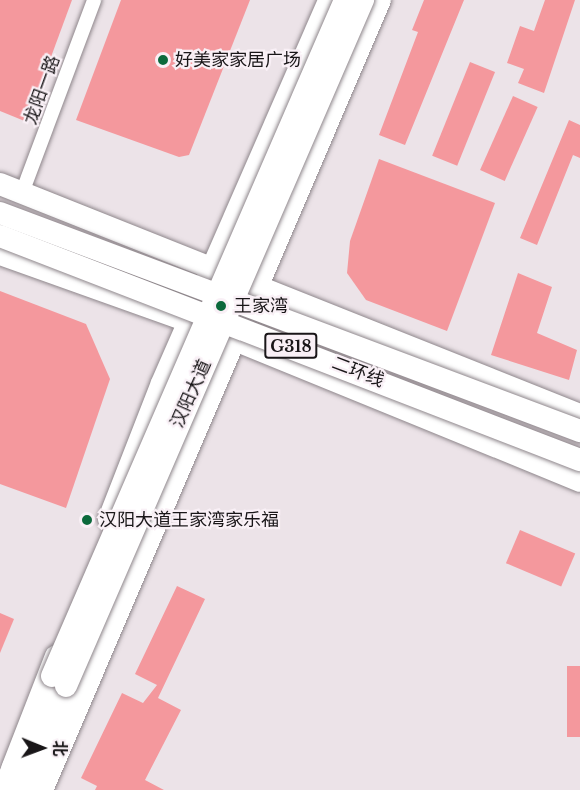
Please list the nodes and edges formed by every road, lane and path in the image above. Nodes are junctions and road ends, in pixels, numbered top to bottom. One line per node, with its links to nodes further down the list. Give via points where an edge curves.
1 (94, 0): 7 (street, 龙阳一路)
2 (329, 0): 11 (main road, 汉阳大道)
3 (345, 0): 19 (main road, 汉阳大道, bridge)
4 (363, 0): 19 (main road, 汉阳大道, bridge)
5 (380, 0): 12 (main road)
6 (0, 184): 7 (main road)
7 (22, 193): 11 (main road)
8 (0, 213): 16 (main road, 二环线 / G318, bridge)
9 (0, 236): 17 (main road, 二环线 / G318, bridge)
10 (0, 254): 13 (main road)
11 (215, 271): 12 (main road); 13 (main road, 汉阳大道)
12 (259, 288): 14 (main road); 15 (main road)
13 (191, 322): 14 (main road); 20 (main road, 汉阳大道, via 162,383)
14 (237, 342): 18 (main road); 23 (main road)
15 (580, 415)
16 (580, 431)
17 (580, 460)
18 (580, 481)
19 (59, 681): 20 (main road, 汉阳大道); 22 (main road, 汉阳大道)
20 (12, 769): 21 (main road, 汉阳大道)
21 (3, 790)
22 (22, 790)
23 (42, 790)

